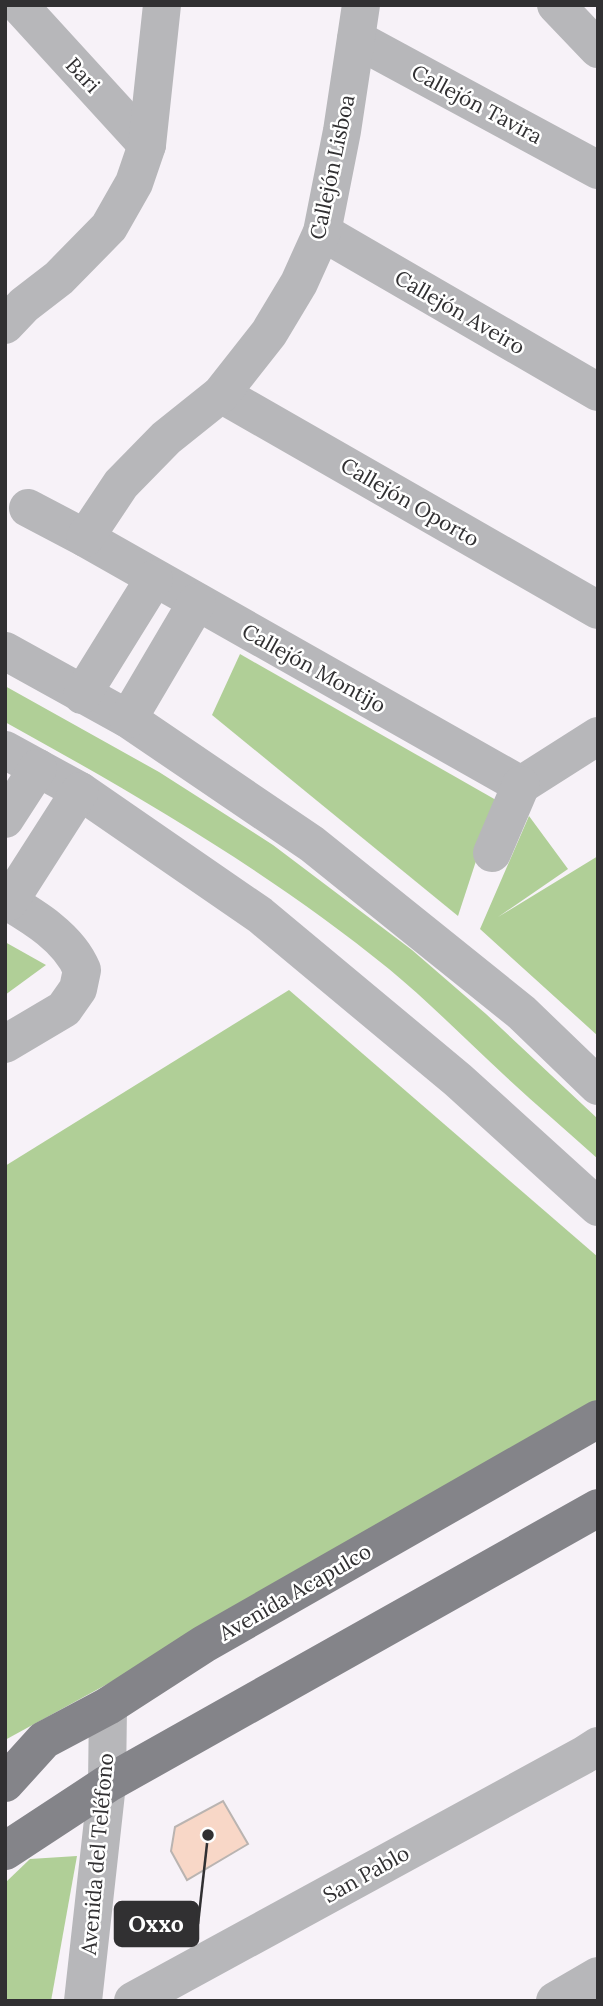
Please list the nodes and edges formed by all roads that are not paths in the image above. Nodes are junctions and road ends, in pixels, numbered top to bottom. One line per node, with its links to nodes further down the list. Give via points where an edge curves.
1 (19, 5): 6 (street, Bari)
2 (162, 5): 6 (street)
3 (556, 5): 5 (street)
4 (358, 22): 7 (street, Callejón Tavira); 8 (street, Callejón Lisboa)
5 (598, 49)
6 (147, 145): 9 (street, via 134,183 108,227 59,278)
7 (598, 170)
8 (322, 232): 10 (street, Callejón Aveiro); 11 (street, Callejón Lisboa, via 269,333)
9 (11, 304)
10 (598, 392)
11 (221, 394): 13 (street, Callejón Lisboa, via 121,484); 16 (street, Callejón Oporto)
12 (28, 508): 13 (street, Callejón Montijo)
13 (85, 538): 14 (street, Callejón Montijo)
14 (154, 579): 15 (street, Callejón Montijo); 18 (street)
15 (197, 602): 19 (street); 22 (street, Callejón Montijo)
16 (598, 610)
17 (5, 651): 18 (street)
18 (82, 695): 19 (street)
19 (128, 719): 28 (street, via 312,844 521,1012)
20 (598, 736): 22 (street)
21 (21, 759): 23 (street); 24 (street)
22 (521, 785): 25 (street)
23 (80, 791): 26 (street); 29 (street, via 260,915 458,1080)
24 (5, 819)
25 (492, 853)
26 (7, 901): 27 (street, via 56,935 71,949 82,970 78,989 64,1009)
27 (5, 1044)
28 (598, 1086)
29 (598, 1206)
30 (598, 1419): 32 (main road, Avenida Acapulco, via 204,1644)
31 (598, 1508): 37 (main road)
32 (108, 1706): 33 (main road, Avenida Acapulco); 37 (street, Avenida del Teléfono)
33 (44, 1740): 35 (street); 36 (main road, Avenida Acapulco)
34 (593, 1757): 41 (street, San Pablo)
35 (5, 1760)
36 (5, 1783)
37 (107, 1784): 38 (main road); 40 (street, Avenida del Teléfono)
38 (6, 1850)
39 (598, 1976): 42 (street)
40 (83, 2001)
41 (132, 2001)
42 (555, 2001)

